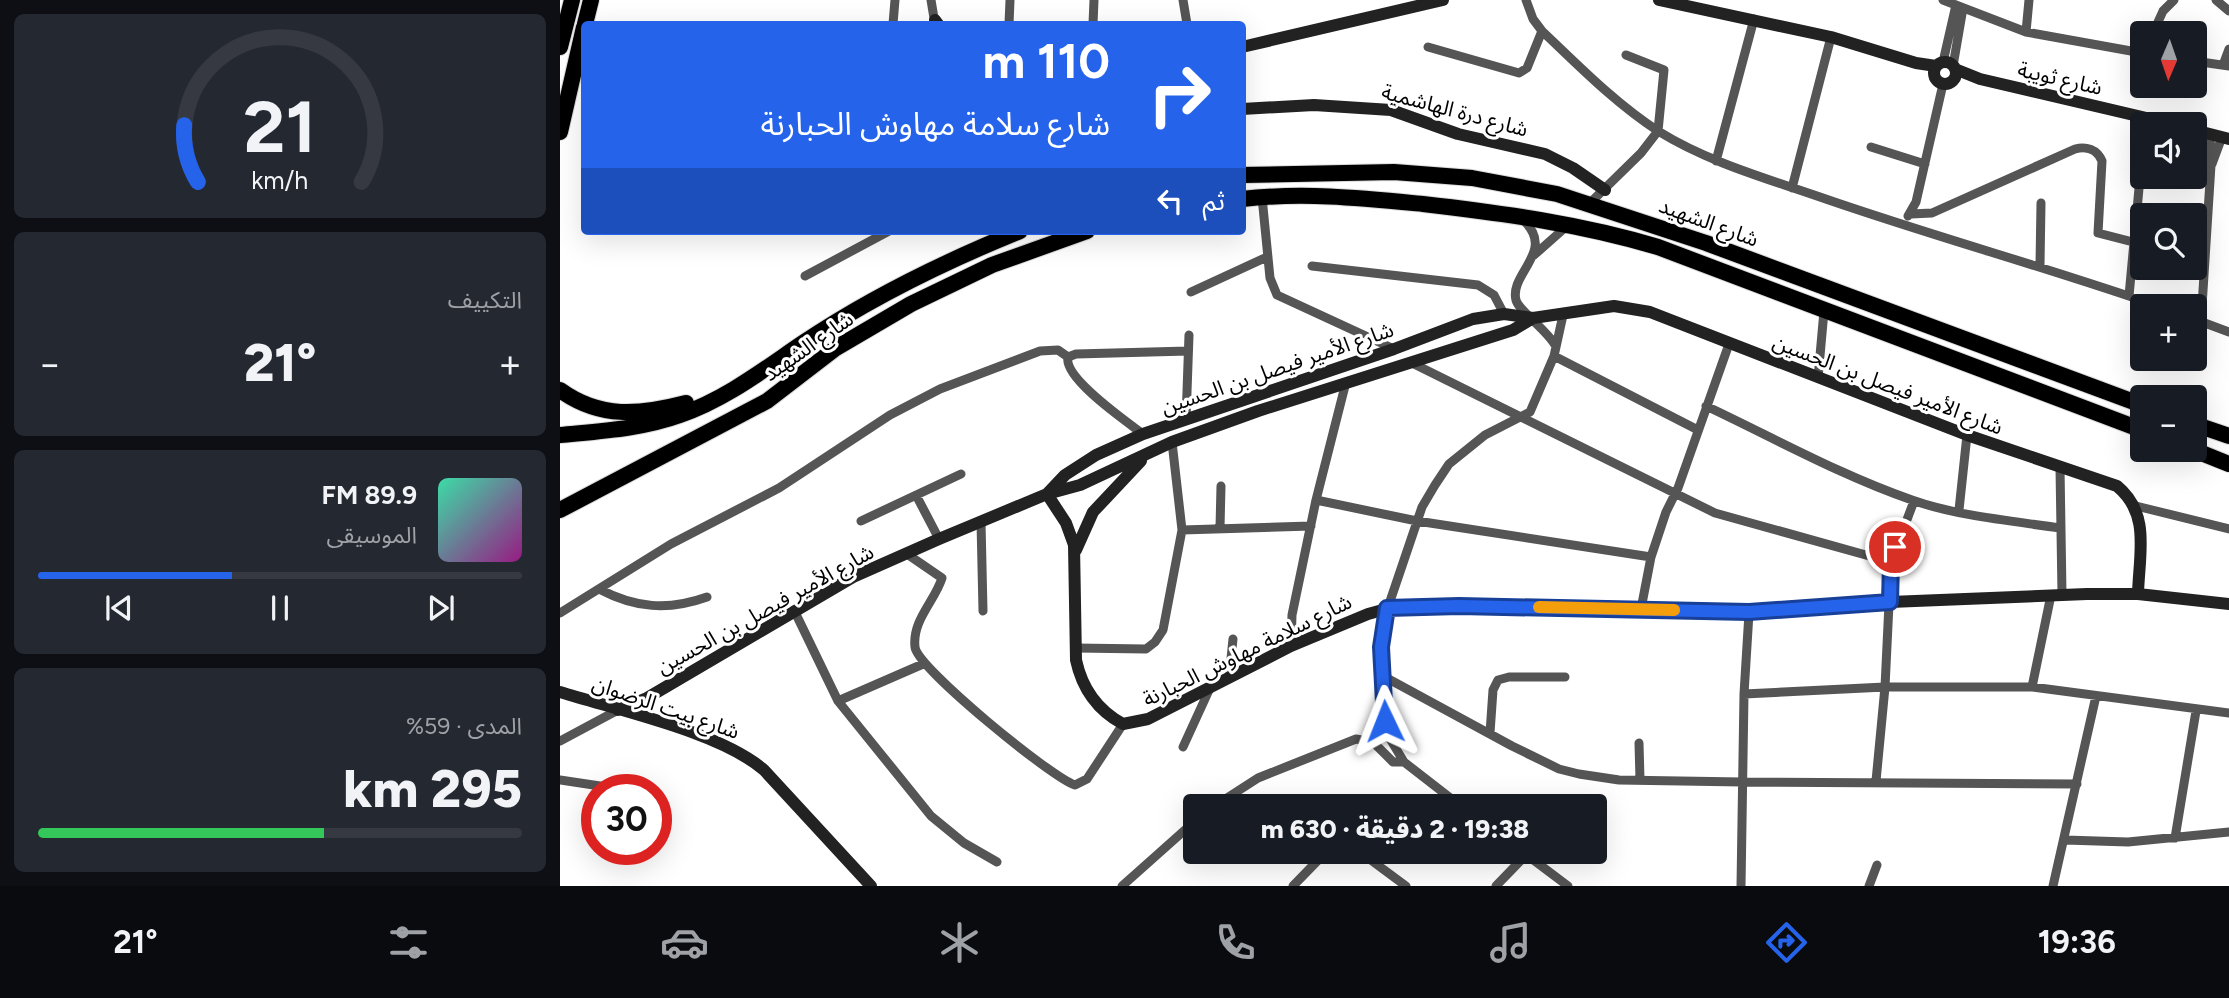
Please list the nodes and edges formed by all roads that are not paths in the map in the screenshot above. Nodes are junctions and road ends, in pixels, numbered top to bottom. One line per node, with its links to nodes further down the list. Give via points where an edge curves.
1 (572, 0): 30 (highway)
2 (591, 0): 18 (highway)
3 (895, 0): 19 (street)
4 (932, 0): 20 (street)
5 (1010, 0): 21 (street)
6 (1094, 0): 22 (street)
7 (1183, 0): 23 (street)
8 (1443, 0): 29 (street)
9 (1526, 0): 25 (street)
10 (1659, 0): 17 (street, شارع ثويبة)
11 (1943, 0): 15 (street)
12 (2029, 0): 26 (street)
13 (2174, 0): 24 (street)
14 (2216, 0): 16 (street)
15 (1960, 7): 26 (street); 37 (street)
16 (2229, 12)
17 (1754, 19): 27 (street, شارع ثويبة); 44 (street)
18 (586, 21)
19 (893, 21)
20 (934, 21)
21 (1009, 21)
22 (1093, 21)
23 (1186, 21)
24 (2158, 21)
25 (1542, 31): 31 (street, via 1527,68 1519,74); 40 (street, via 1610,95)
26 (2026, 33): 33 (street)
27 (1831, 37): 37 (street, شارع ثويبة); 47 (street)
28 (581, 43): 41 (highway)
29 (1246, 46)
30 (560, 47)
31 (1428, 47)
32 (2229, 49): 36 (street)
33 (2130, 51)
34 (1626, 55): 40 (street, via 1664,70)
35 (2207, 63): 36 (street)
36 (2226, 65)
37 (1946, 72): 39 (street, شارع ثويبة); 45 (street)
38 (1246, 109): 48 (street, شارع درة الهاشمية, via 1314,105 1391,110 1458,134 1545,154)
39 (2130, 117)
40 (1658, 131): 44 (street); 48 (street)
41 (560, 132)
42 (2220, 136): 68 (street, via 2211,165)
43 (1871, 147): 45 (street)
44 (1716, 161): 47 (street)
45 (1925, 164): 53 (street)
46 (1246, 175): 51 (highway, شارع الشهيد, via 1364,171 1446,175 1518,185)
47 (1792, 188): 55 (street)
48 (1605, 190): 51 (street)
49 (1262, 197): 50 (highway, شارع الشهيد); 54 (highway, شارع الشهيد, via 1343,195); 61 (street)
50 (1246, 199)
51 (1590, 203): 88 (highway, شارع الشهيد)
52 (2041, 203): 63 (street)
53 (1911, 214): 55 (street); 60 (street, via 1932,213 2085,148 2095,151 2102,161 2098,233)
54 (1521, 218): 56 (highway, شارع الشهيد); 62 (street, via 1532,231)
55 (1889, 221): 63 (street)
56 (1570, 224): 62 (street); 70 (highway, شارع الشهيد, via 1658,247)
57 (882, 235): 65 (street)
58 (1010, 235): 87 (highway, شارع الشهيد, via 870,304)
59 (1076, 235): 109 (highway, شارع الشهيد, via 992,265 911,304 836,348 767,401)
60 (2130, 241)
61 (1267, 257): 67 (street); 79 (street, via 1272,286 1280,298)
62 (1532, 258): 73 (street, via 1515,295)
63 (2040, 265): 69 (street)
64 (1312, 266): 71 (street, via 1478,285 1494,295)
65 (805, 276)
66 (2130, 280): 69 (street)
67 (1191, 292)
68 (2200, 294)
69 (2129, 296)
70 (1824, 312): 84 (street); 92 (highway, شارع الشهيد)
71 (1504, 314): 73 (street, شارع الأمير فيصل بن الحسين); 79 (street, شارع الأمير فيصل بن الحسين, via 1463,322)
72 (1563, 315): 73 (street, شارع الأمير فيصل بن الحسين); 77 (street, شارع الأمير فيصل بن الحسين, via 1614,306 1640,309); 78 (street)
73 (1533, 318): 78 (street); 83 (street, شارع الأمير فيصل بن الحسين, via 1513,330)
74 (2207, 324): 75 (street)
75 (2229, 332)
76 (1189, 335): 80 (street)
77 (1729, 344): 84 (street, شارع الأمير فيصل بن الحسين); 89 (street)
78 (1555, 345): 81 (street)
79 (1394, 349): 91 (street, شارع الأمير فيصل بن الحسين)
80 (1188, 351): 82 (street); 91 (street)
81 (1554, 356): 90 (street, via 1535,403); 94 (street)
82 (1068, 357): 95 (street, via 1068,368 1079,381); 129 (street, via 1058,350 1040,351 932,393 867,429 779,488 671,544)
83 (1412, 363): 85 (street, شارع الأمير فيصل بن الحسين); 90 (street)
84 (1818, 378): 97 (street, شارع الأمير فيصل بن الحسين)
85 (1345, 386): 99 (street, شارع الأمير فيصل بن الحسين); 110 (street)
86 (560, 390): 87 (highway, via 584,405 629,414)
87 (720, 398): 96 (highway, شارع الشهيد, via 644,426)
88 (2130, 401)
89 (1706, 406): 94 (street); 111 (street, via 1833,468)
90 (1522, 418): 108 (street); 117 (street, via 1485,435 1449,464)
91 (1186, 420): 95 (street, شارع الأمير فيصل بن الحسين)
92 (2130, 426)
93 (2207, 428): 98 (highway)
94 (1696, 429): 108 (street)
95 (1143, 434): 106 (street, شارع الأمير فيصل بن الحسين, via 1096,455 1065,475)
96 (560, 435)
97 (1967, 435): 103 (street, شارع الأمير فيصل بن الحسين); 114 (street)
98 (2229, 436)
99 (1172, 442): 100 (street, شارع الأمير فيصل بن الحسين); 123 (street)
100 (1148, 454): 106 (street, شارع الأمير فيصل بن الحسين, via 1080,485); 125 (street, via 1093,512)
101 (2207, 454): 102 (highway)
102 (2229, 462)
103 (2060, 467): 112 (street, شارع الأمير فيصل بن الحسين, via 2117,486); 121 (street)
104 (961, 474): 107 (street)
105 (1221, 486): 120 (street)
106 (1047, 494): 118 (street, شارع الأمير فيصل بن الحسين); 125 (street, شارع سلامة مهاوش الحبارنة, via 1069,530)
107 (916, 495): 116 (street); 124 (street)
108 (1675, 495): 127 (street); 128 (street, via 1752,524)
109 (589, 497): 113 (highway, شارع الشهيد); 115 (highway)
110 (1316, 499): 117 (street); 119 (street)
111 (1914, 501): 114 (street); 128 (street)
112 (2136, 506): 122 (street); 130 (street, via 2140,524)
113 (560, 510)
114 (1959, 510): 121 (street)
115 (560, 521)
116 (861, 521)
117 (1417, 521): 127 (street); 135 (street)
118 (981, 523): 124 (street, شارع الأمير فيصل بن الحسين); 138 (street)
119 (1311, 526): 120 (street); 142 (street, via 1292,615)
120 (1220, 528): 123 (street)
121 (2060, 528): 131 (street)
122 (2229, 529)
123 (1182, 530): 143 (street, via 1163,630 1155,642 1146,649)
124 (939, 539): 126 (street, شارع الأمير فيصل بن الحسين)
125 (1074, 553): 143 (street, شارع سلامة مهاوش الحبارنة)
126 (907, 554): 137 (street, شارع الأمير فيصل بن الحسين); 144 (street, via 942,578 917,627 915,650)
127 (1651, 557): 136 (street)
128 (1891, 562): 133 (street)
129 (599, 589): 132 (street, via 648,606 680,605); 140 (street)
130 (2138, 594): 131 (street, شارع سلامة مهاوش الحبارنة); 134 (street, شارع سلامة مهاوش الحبارنة)
131 (2057, 595): 133 (street, شارع سلامة مهاوش الحبارنة); 149 (street)
132 (707, 597)
133 (1890, 602): 139 (street, شارع سلامة مهاوش الحبارنة); 148 (street)
134 (2229, 604)
135 (1387, 608): 136 (street, شارع سلامة مهاوش الحبارنة); 142 (street, شارع سلامة مهاوش الحبارنة); 145 (street, via 1382,633)
136 (1641, 609): 139 (street, شارع سلامة مهاوش الحبارنة)
137 (794, 610): 152 (street, شارع الأمير فيصل بن الحسين); 155 (street)
138 (984, 611)
139 (1749, 612): 153 (street)
140 (560, 613)
141 (1233, 639): 147 (street)
142 (1292, 646): 147 (street, شارع سلامة مهاوش الحبارنة)
143 (1076, 648): 160 (street, شارع سلامة مهاوش الحبارنة, via 1088,693)
144 (923, 664): 155 (street); 160 (street, via 990,724 1075,785 1094,770)
145 (1383, 676): 161 (street); 165 (street, via 1385,721 1394,749)
146 (1565, 677): 161 (street, via 1498,680)
147 (1229, 678): 150 (street, شارع سلامة مهاوش الحبارنة)
148 (1885, 687): 149 (street); 153 (street); 168 (street)
149 (2032, 687): 154 (street)
150 (1211, 688): 160 (street, شارع سلامة مهاوش الحبارنة, via 1149,719); 164 (street)
151 (560, 692): 156 (street, شارع بيت الرضوان)
152 (656, 692): 156 (street, شارع الأمير فيصل بن الحسين); 159 (street, شارع الأمير فيصل بن الحسين, via 650,706)
153 (1744, 694): 169 (street)
154 (2096, 696): 157 (street); 171 (street)
155 (838, 701): 178 (street, via 931,816)
156 (618, 710): 159 (street, شارع بيت الرضوان); 162 (street)
157 (2196, 710): 158 (street); 176 (street)
158 (2229, 713)
159 (654, 721): 184 (street, شارع بيت الرضوان, via 736,750 754,761)
160 (1123, 724)
161 (1490, 733): 167 (street, via 1559,769)
162 (560, 741)
163 (1639, 743): 167 (street)
164 (1183, 747)
165 (1404, 762): 172 (street, via 1393,762 1373,742 1356,739 1258,778); 173 (street)
166 (560, 780): 170 (street)
167 (1640, 780): 169 (street)
168 (1876, 781): 169 (street); 171 (street)
169 (1742, 782): 190 (street)
170 (581, 783)
171 (2077, 783): 177 (street)
172 (1233, 794)
173 (1445, 794)
174 (1183, 832): 185 (street)
175 (2229, 832): 176 (street)
176 (2175, 838): 177 (street)
177 (2065, 840): 192 (street)
178 (997, 862)
179 (1314, 864): 186 (street)
180 (1376, 864): 187 (street)
181 (1515, 864): 188 (street)
182 (1539, 864): 189 (street)
183 (1877, 865): 191 (street)
184 (871, 886)
185 (1122, 886)
186 (1293, 886)
187 (1406, 886)
188 (1496, 886)
189 (1568, 886)
190 (1741, 886)
191 (1869, 886)
192 (2053, 886)

